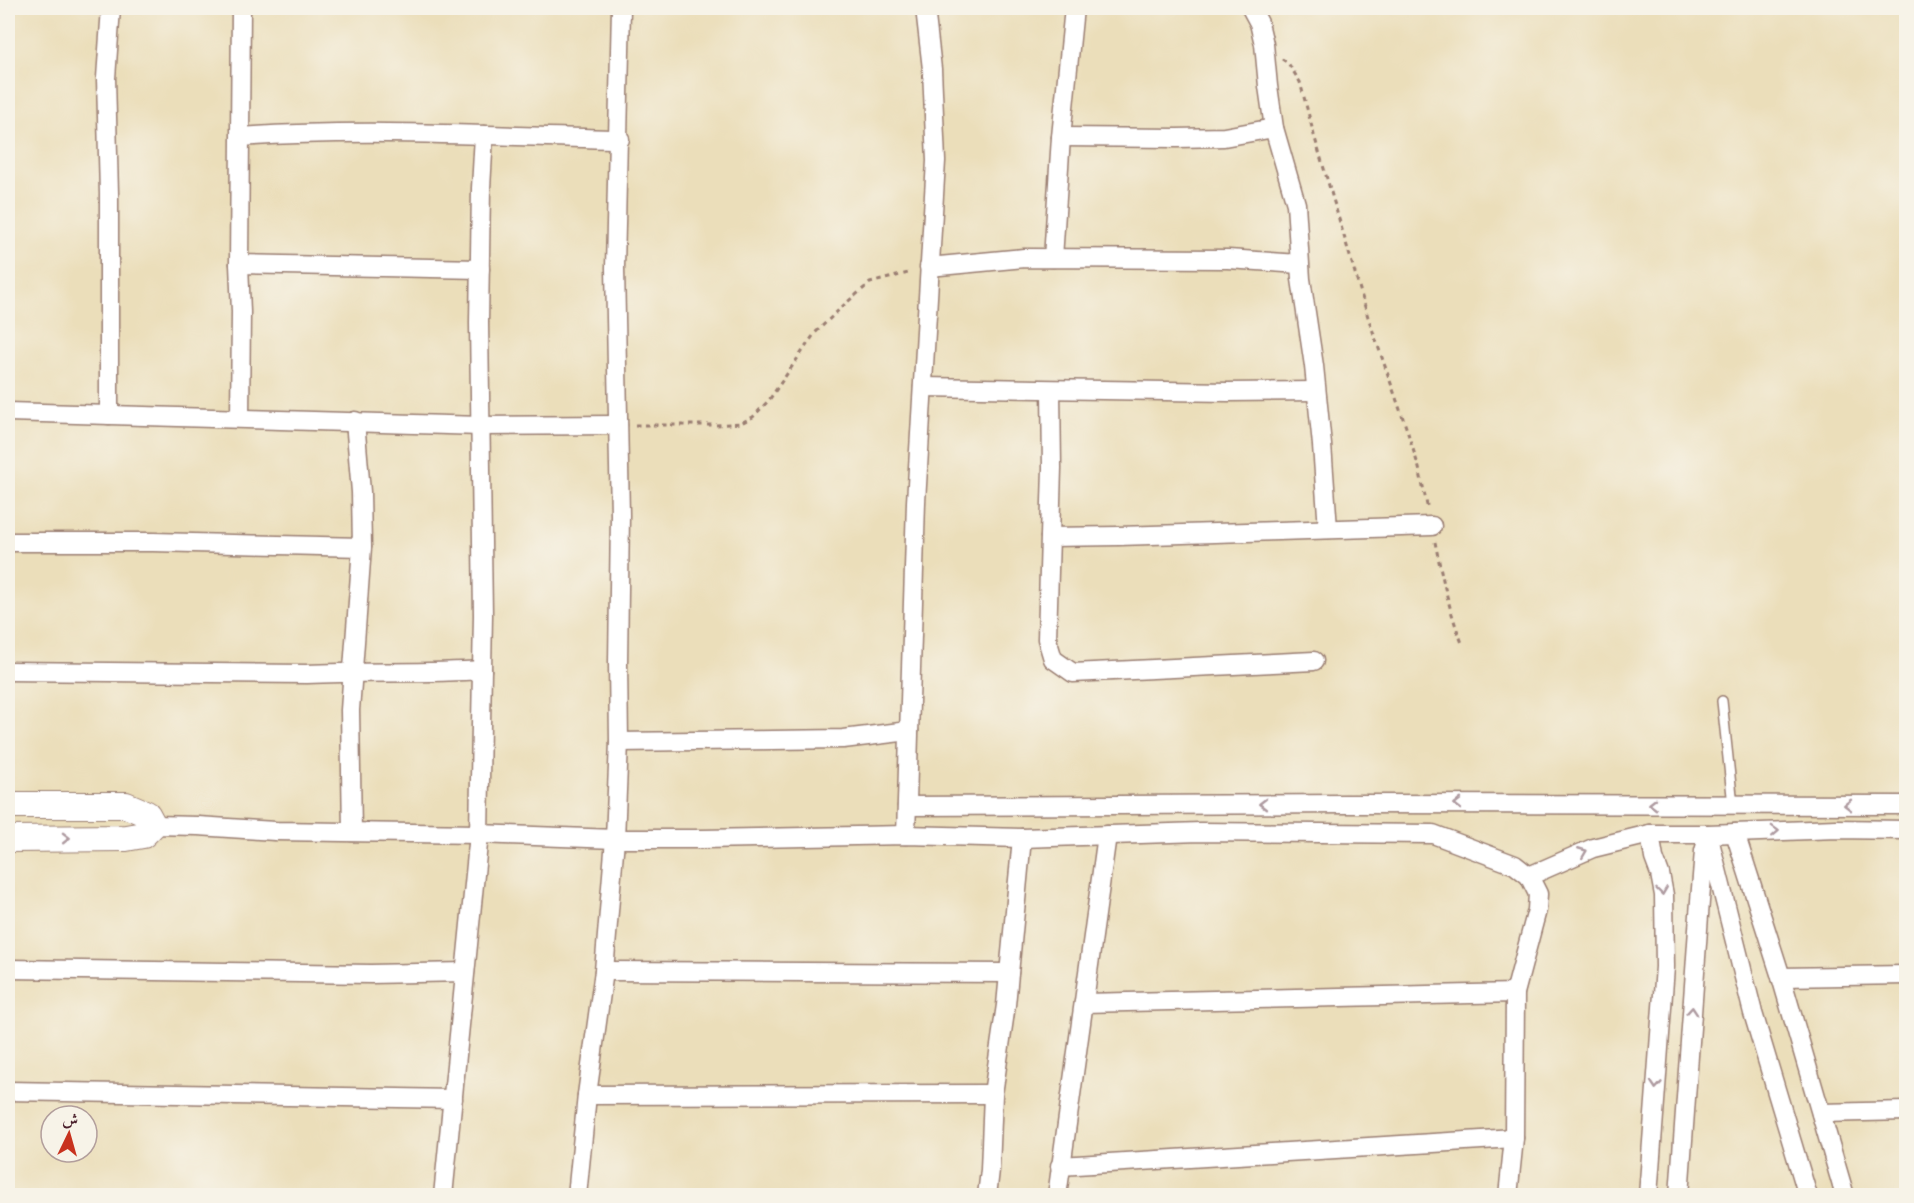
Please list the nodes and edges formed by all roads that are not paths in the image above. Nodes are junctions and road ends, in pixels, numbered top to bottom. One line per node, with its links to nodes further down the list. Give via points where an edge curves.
1 (111, 8): 21 (street, via 106,78)
2 (241, 8): 9 (street)
3 (621, 8): 11 (street)
4 (925, 8): 15 (street, via 936,161)
5 (1074, 8): 10 (street)
6 (1251, 8): 7 (street, via 1264,44)
7 (1274, 128): 10 (street, via 1177,138); 14 (street, via 1296,204)
8 (484, 135): 9 (street); 11 (street); 16 (street)
9 (241, 137): 13 (street)
10 (1061, 137): 12 (street)
11 (620, 139): 24 (street, via 615,268)
12 (1053, 258): 14 (street, via 1228,259); 15 (street)
13 (239, 264): 16 (street); 22 (street)
14 (1299, 264): 19 (street)
15 (929, 267): 17 (street)
16 (480, 269): 25 (street)
17 (922, 387): 18 (street); 36 (street)
18 (1051, 390): 19 (street); 28 (street)
19 (1316, 391): 27 (street)
20 (8, 412): 21 (street)
21 (109, 415): 22 (street)
22 (240, 418): 23 (street)
23 (355, 421): 25 (street); 30 (street)
24 (618, 425): 25 (street); 37 (street)
25 (481, 426): 32 (street)
26 (1432, 526): 27 (street)
27 (1328, 529): 28 (street)
28 (1050, 537): 31 (street, via 1047,639 1053,659 1073,673)
29 (8, 542): 30 (street)
30 (362, 547): 34 (street)
31 (1314, 661)
32 (482, 670): 34 (street); 47 (street)
33 (8, 672): 34 (street)
34 (353, 672): 45 (street)
35 (1722, 701): 40 (lane)
36 (909, 731): 37 (street, via 843,739); 42 (street)
37 (619, 742): 55 (street)
38 (1433, 804): 40 (street, one-way to 38); 42 (street, one-way to 42); 48 (street)
39 (8, 805): 43 (street, via 126,805 147,814)
40 (1733, 805): 41 (street, one-way to 40)
41 (1906, 805)
42 (907, 806): 51 (street)
43 (153, 825): 45 (street); 54 (street, one-way to 43, via 126,838 143,836)
44 (1906, 830): 46 (street, one-way to 44, via 1836,828)
45 (352, 832): 47 (street)
46 (1736, 833): 50 (street); 62 (street)
47 (479, 834): 55 (street); 59 (street)
48 (1433, 834): 52 (street); 56 (street, via 1515,865)
49 (1650, 834): 50 (street); 56 (street, one-way to 49, via 1593,848); 78 (street, one-way to 78, via 1664,895 1665,967)
50 (1708, 834): 79 (street, one-way to 50); 80 (street, via 1753,1013)
51 (906, 835): 53 (street); 55 (street)
52 (1107, 835): 53 (street); 64 (street)
53 (1022, 837): 60 (street)
54 (8, 839)
55 (615, 839): 58 (street)
56 (1529, 876): 63 (street, via 1538,894 1537,910)
57 (8, 969): 59 (street)
58 (604, 971): 60 (street); 67 (street)
59 (465, 972): 68 (street)
60 (1009, 973): 66 (street)
61 (1906, 975): 62 (street)
62 (1781, 977): 70 (street)
63 (1515, 993): 64 (street); 71 (street)
64 (1084, 1003): 72 (street)
65 (8, 1090): 68 (street)
66 (993, 1094): 67 (street); 75 (street)
67 (587, 1095): 74 (street)
68 (453, 1100): 73 (street)
69 (1906, 1112): 70 (street)
70 (1821, 1113): 81 (street)
71 (1514, 1138): 72 (street); 77 (street)
72 (1060, 1166): 76 (street)
73 (443, 1196)
74 (577, 1196)
75 (987, 1196)
76 (1057, 1196)
77 (1508, 1196)
78 (1648, 1196)
79 (1679, 1196)
80 (1808, 1196)
81 (1845, 1196)

